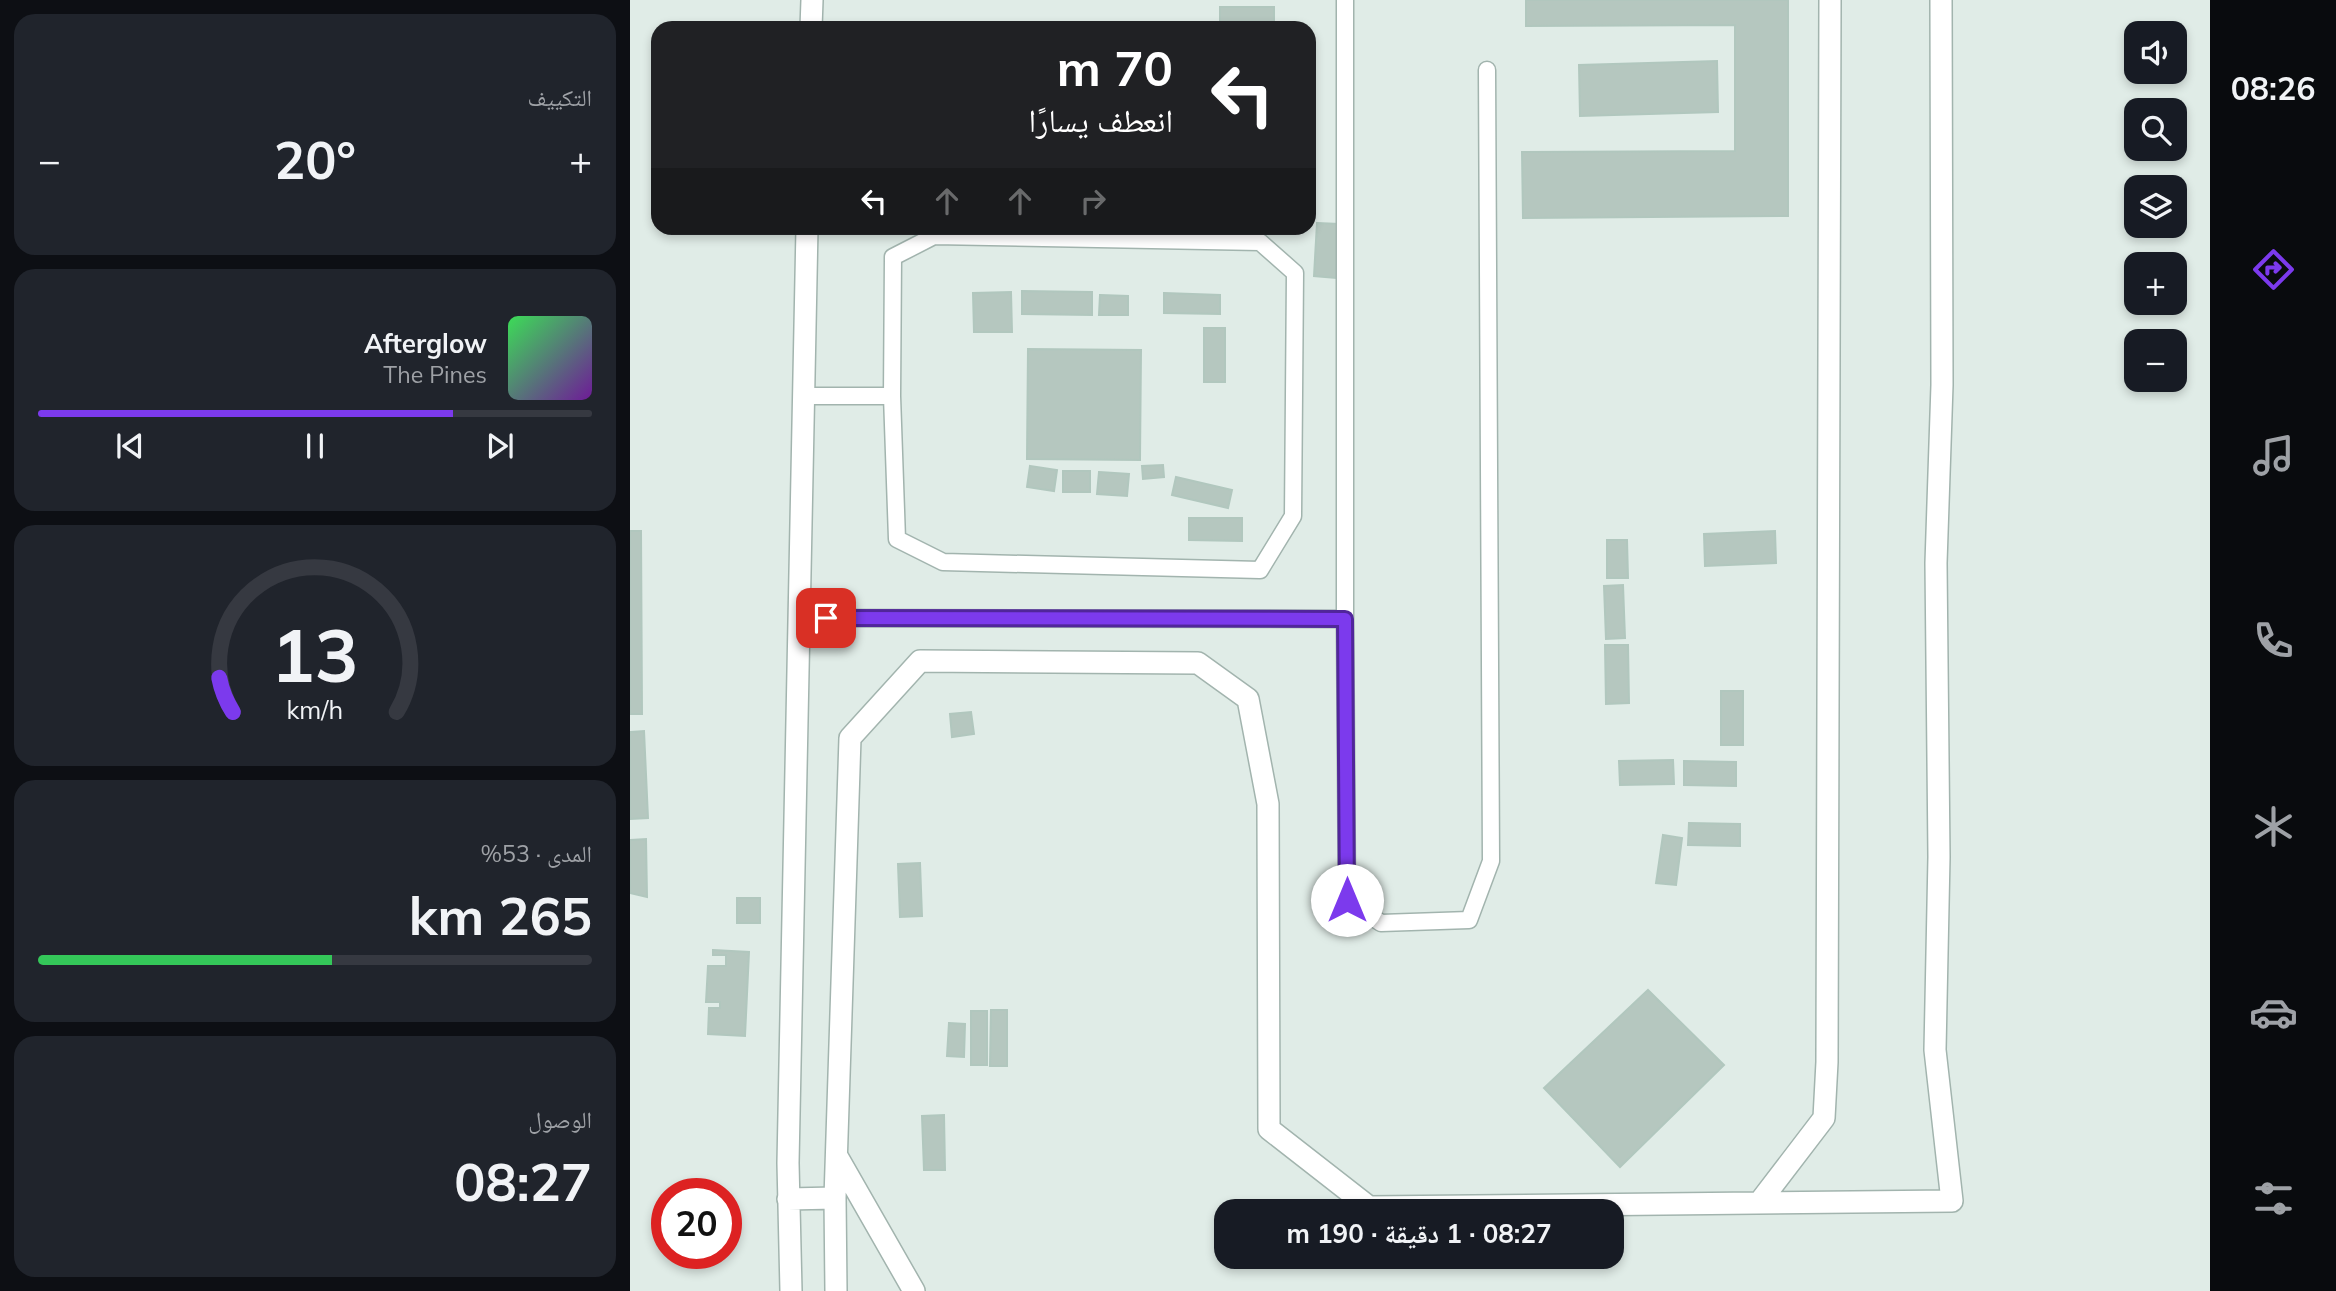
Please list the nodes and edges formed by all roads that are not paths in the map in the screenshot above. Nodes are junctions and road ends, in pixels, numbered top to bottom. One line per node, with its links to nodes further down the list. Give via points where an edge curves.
1 (812, 0): 5 (street)
2 (1345, 0): 11 (lane)
3 (1830, 0): 15 (street, via 1824,1118)
4 (1941, 0): 15 (street, via 1935,1050 1952,1201)
5 (811, 21)
6 (1487, 70): 11 (lane, via 1491,861 1469,920 1381,923 1347,900)
7 (807, 235): 8 (street)
8 (804, 396): 9 (lane); 10 (street)
9 (892, 396): 9 (lane, via 897,539 943,562 1260,570 1293,516 1295,273 1260,242 934,236 893,257)
10 (799, 618): 11 (lane); 14 (street)
11 (1345, 619)
12 (838, 1158): 13 (street); 15 (street, via 850,738 919,661 1198,663 1248,699 1268,804 1269,1129 1369,1207); 18 (street)
13 (835, 1198): 14 (street); 17 (street)
14 (788, 1199): 16 (street)
15 (1759, 1203)
16 (791, 1291)
17 (836, 1291)
18 (914, 1291)

